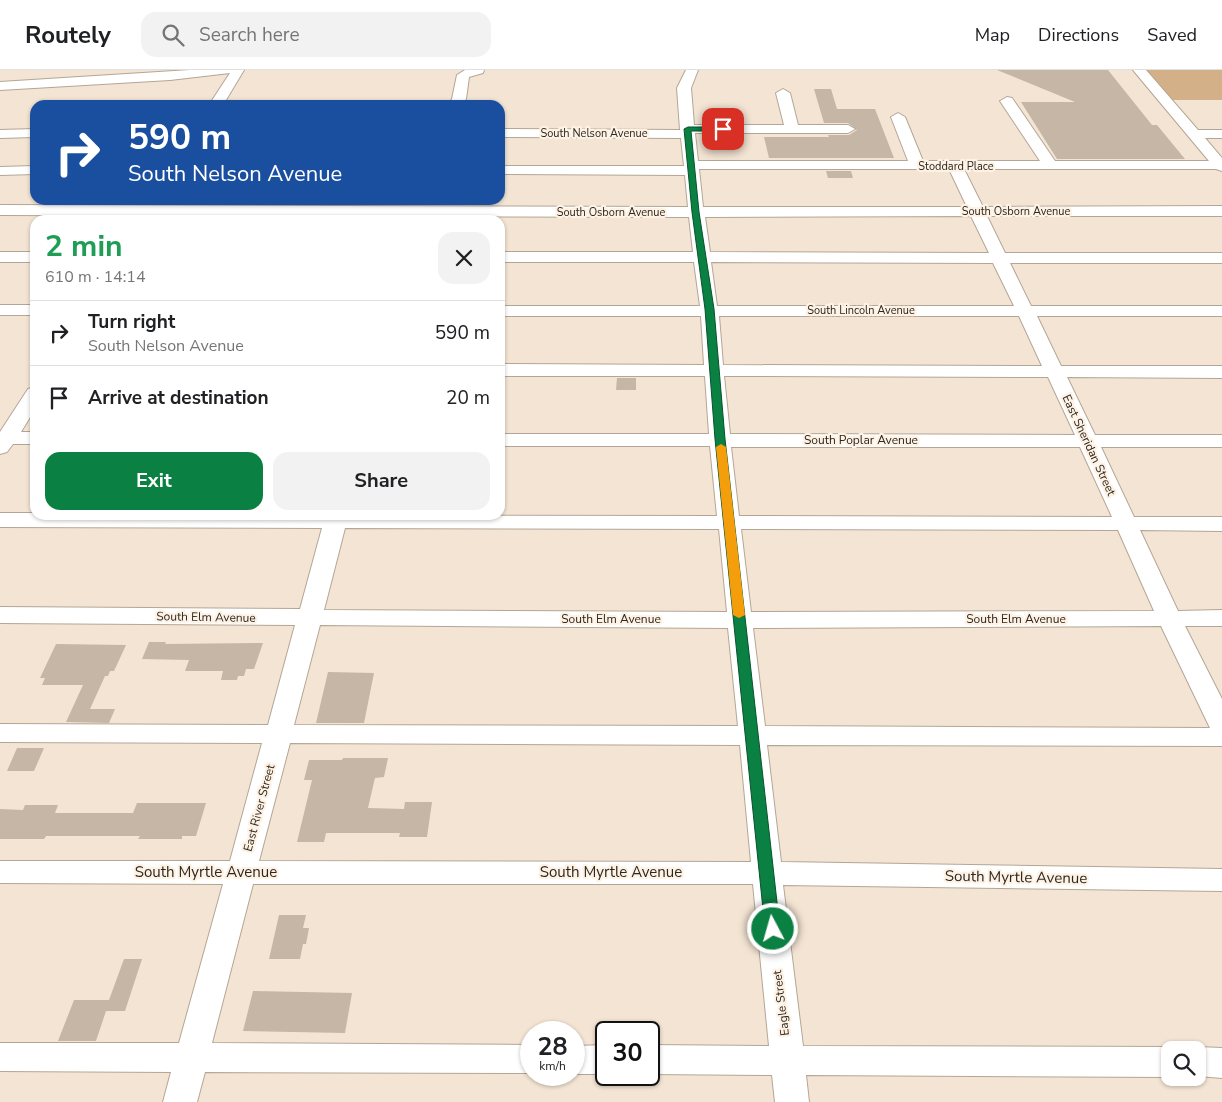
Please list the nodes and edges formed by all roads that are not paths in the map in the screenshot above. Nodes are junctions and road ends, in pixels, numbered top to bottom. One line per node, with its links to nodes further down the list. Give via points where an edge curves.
1 (227, 70): 7 (street)
2 (238, 70): 9 (street)
3 (478, 70): 6 (street)
4 (692, 70): 14 (street, Eagle Street, via 684,88)
5 (1139, 70): 18 (street)
6 (458, 72): 10 (street)
7 (0, 86)
8 (783, 93): 13 (street)
9 (219, 100)
10 (458, 100)
11 (1007, 101): 23 (street)
12 (898, 117): 21 (street)
13 (792, 129): 14 (street, South Nelson Avenue); 20 (street, South Nelson Avenue, via 844,138)
14 (688, 131): 16 (street, South Nelson Avenue); 25 (street, Eagle Street)
15 (30, 132): 17 (street)
16 (505, 133)
17 (0, 134)
18 (1194, 134): 19 (street); 24 (street)
19 (1222, 134)
20 (851, 166): 21 (street, Stoddard Place); 25 (street, Stoddard Place)
21 (918, 166): 22 (street, Stoddard Place)
22 (955, 166): 23 (street, Stoddard Place); 35 (street, East Sheridan Street)
23 (1051, 166): 24 (street, Stoddard Place)
24 (1221, 166)
25 (691, 168): 28 (street, Stoddard Place); 34 (street, Eagle Street)
26 (0, 170): 27 (street)
27 (30, 170)
28 (505, 170)
29 (43, 205): 30 (street, South Osborn Avenue); 31 (street, South Osborn Avenue)
30 (0, 210)
31 (150, 210): 33 (street, South Osborn Avenue)
32 (1222, 210): 35 (street, South Osborn Avenue)
33 (419, 211): 34 (street, South Osborn Avenue)
34 (696, 212): 35 (street, South Osborn Avenue); 39 (street, Eagle Street)
35 (976, 212): 40 (street, East Sheridan Street)
36 (0, 256): 37 (street)
37 (30, 257)
38 (505, 257): 39 (street)
39 (702, 257): 40 (street); 42 (street, Eagle Street)
40 (999, 258): 41 (street); 46 (street, East Sheridan Street)
41 (1222, 258)
42 (709, 309): 45 (street, South Lincoln Avenue); 46 (street, South Lincoln Avenue); 49 (street, Eagle Street)
43 (0, 310): 44 (street)
44 (30, 310)
45 (505, 311)
46 (1026, 311): 47 (street, South Lincoln Avenue); 50 (street, East Sheridan Street)
47 (1222, 311)
48 (505, 370): 49 (street)
49 (714, 371): 50 (street); 54 (street, Eagle Street)
50 (1055, 372): 51 (street); 56 (street, East Sheridan Street)
51 (1222, 372)
52 (30, 400): 58 (street)
53 (30, 439): 58 (street)
54 (720, 439): 55 (street, South Poplar Avenue); 56 (street, South Poplar Avenue); 63 (street, Eagle Street)
55 (505, 440)
56 (1088, 441): 57 (street, South Poplar Avenue); 64 (street, East Sheridan Street)
57 (1222, 441)
58 (2, 442)
59 (0, 520): 60 (street)
60 (30, 520)
61 (335, 520): 67 (street, East River Street)
62 (493, 520): 63 (street)
63 (729, 523): 64 (street); 70 (street, Eagle Street)
64 (1126, 524): 65 (street); 68 (street, East Sheridan Street)
65 (1222, 524)
66 (0, 615): 67 (street, South Elm Avenue)
67 (310, 618): 70 (street, South Elm Avenue); 73 (street, East River Street)
68 (1168, 618): 69 (street, South Elm Avenue); 70 (street, South Elm Avenue); 71 (street, East Sheridan Street)
69 (1222, 618)
70 (740, 620): 74 (street, Eagle Street)
71 (1222, 725)
72 (0, 733): 73 (street)
73 (279, 734): 74 (street); 77 (street, East River Street)
74 (752, 735): 75 (street); 78 (street, Eagle Street)
75 (1222, 737)
76 (0, 872): 77 (street, South Myrtle Avenue)
77 (242, 872): 78 (street, South Myrtle Avenue); 81 (street, East River Street)
78 (766, 873): 79 (street, South Myrtle Avenue); 84 (street, Eagle Street)
79 (1222, 880)
80 (0, 1057): 81 (street)
81 (192, 1058): 82 (street); 88 (street, East River Street)
82 (520, 1059)
83 (660, 1060): 84 (street)
84 (788, 1061): 85 (street); 89 (street, Eagle Street)
85 (1161, 1062)
86 (1206, 1062): 87 (street)
87 (1222, 1062)
88 (180, 1102)
89 (792, 1102)

